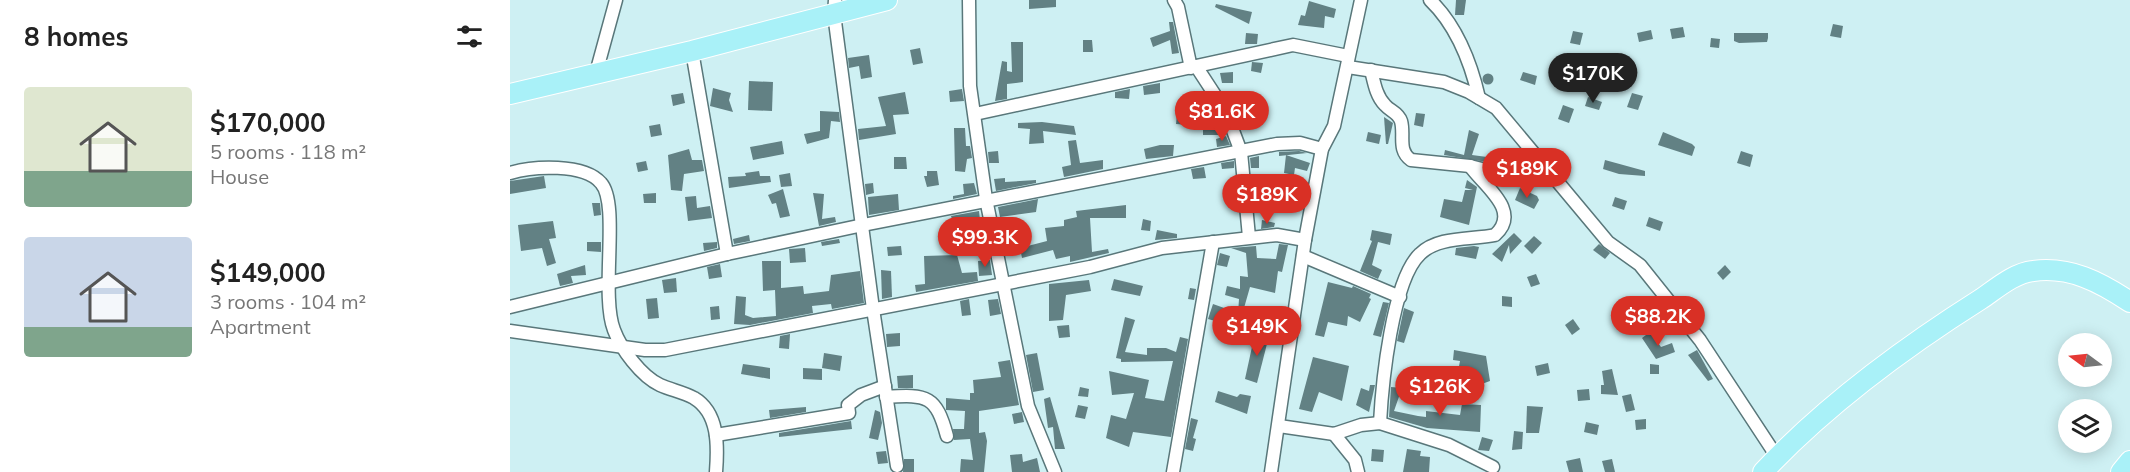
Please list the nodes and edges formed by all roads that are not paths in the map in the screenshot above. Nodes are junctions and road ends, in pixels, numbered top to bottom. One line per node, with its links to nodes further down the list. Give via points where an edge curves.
1 (616, 0): 12 (street)
2 (887, 0): 7 (main road)
3 (969, 0): 15 (street, via 970,86)
4 (1361, 0): 9 (street)
5 (1431, 0): 14 (street, via 1471,65)
6 (1178, 2): 10 (street)
7 (835, 7): 8 (main road); 22 (street)
8 (692, 51): 12 (main road); 26 (street)
9 (1348, 61): 10 (street, via 1293,45); 11 (street); 16 (street, via 1334,126)
10 (1194, 67): 15 (street); 17 (street, via 1226,112)
11 (1371, 70): 14 (street, via 1444,82); 18 (street, via 1379,97 1402,123 1402,149 1411,160)
12 (596, 73): 13 (main road)
13 (510, 94)
14 (1479, 98): 20 (street, via 1496,108)
15 (975, 114): 21 (street)
16 (1322, 148): 17 (street, via 1300,143 1277,144); 24 (street)
17 (1240, 152): 21 (street); 23 (street)
18 (1470, 166): 20 (street, via 1517,178); 30 (street, via 1502,203 1505,211 1501,230 1495,235 1438,244 1420,253 1408,271)
19 (510, 173): 28 (street, via 529,167 577,171 594,176 603,184 609,198)
20 (1554, 178): 42 (street, via 1608,242 1640,266 1700,340)
21 (986, 199): 22 (street); 29 (street)
22 (863, 225): 26 (street); 33 (street)
23 (1249, 237): 24 (street, via 1277,235); 25 (street)
24 (1305, 240): 27 (street)
25 (1213, 242): 29 (street, via 1162,248); 49 (street)
26 (727, 254): 28 (street)
27 (1303, 256): 30 (street); 38 (street)
28 (607, 282): 32 (street); 35 (street, via 613,328)
29 (1005, 283): 33 (street); 48 (street, via 1028,406)
30 (1400, 297): 37 (street, via 1383,369)
31 (2130, 302): 42 (main road, via 2104,284 2066,271 2023,274 1932,330)
32 (510, 307)
33 (873, 309): 35 (street, via 683,347 645,350); 36 (street)
34 (510, 331): 35 (street)
35 (621, 346): 40 (street, via 649,378 704,405)
36 (886, 391): 40 (street, via 861,395 848,405 849,413); 41 (street, via 925,399 939,408); 44 (street)
37 (1380, 423): 39 (street); 45 (street, via 1449,445)
38 (1279, 426): 39 (street); 46 (street)
39 (1334, 434): 50 (street, via 1355,460)
40 (716, 435): 47 (street)
41 (947, 436)
42 (1777, 457): 51 (main road)
43 (2130, 461): 52 (main road)
44 (897, 466)
45 (1493, 467)
46 (1270, 470)
47 (716, 472)
48 (1054, 472)
49 (1173, 472)
50 (1358, 472)
51 (1764, 472)
52 (2121, 472)

